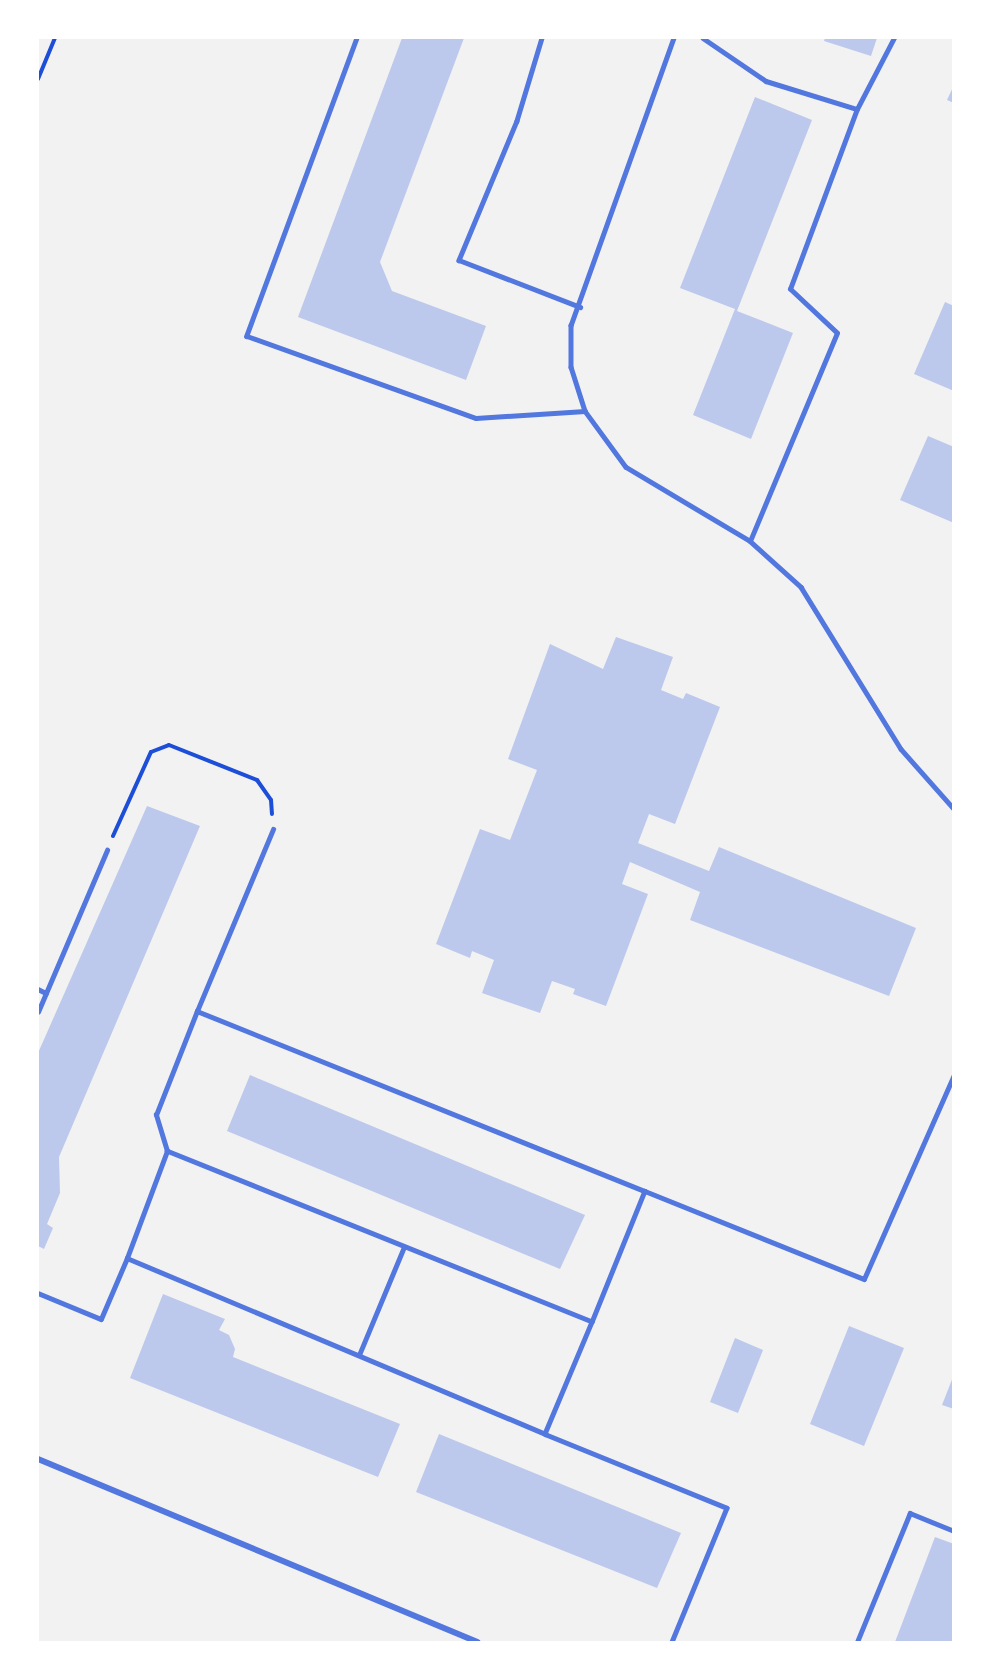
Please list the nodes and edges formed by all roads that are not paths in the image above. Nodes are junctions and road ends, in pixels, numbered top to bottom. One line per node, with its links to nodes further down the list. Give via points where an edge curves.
1 (357, 38): 8 (lane, via 246,336 476,418)
2 (542, 38): 7 (lane, via 517,121 459,260)
3 (674, 38): 7 (lane)
4 (703, 38): 6 (lane, via 766,81)
5 (894, 38): 6 (lane)
6 (857, 109): 9 (lane, via 790,289 837,333)
7 (580, 307): 8 (lane, via 571,325 571,367)
8 (585, 411): 9 (lane, via 626,467)
9 (750, 541): 10 (lane, via 801,586 901,748)
10 (954, 809)
11 (273, 830): 15 (lane)
12 (107, 850): 14 (lane)
13 (38, 989): 14 (lane)
14 (46, 993): 16 (lane)
15 (197, 1011): 18 (lane, via 156,1115); 19 (lane)
16 (38, 1012)
17 (954, 1075): 19 (lane, via 864,1279)
18 (167, 1151): 20 (lane); 21 (lane)
19 (645, 1191): 23 (lane)
20 (405, 1246): 23 (lane); 24 (lane)
21 (127, 1258): 22 (lane, via 101,1319); 24 (lane)
22 (38, 1293)
23 (592, 1322): 25 (lane)
24 (359, 1355): 25 (lane)
25 (545, 1434): 29 (lane, via 727,1508)
26 (38, 1459): 28 (street)
27 (954, 1531): 30 (lane, via 910,1513)
28 (477, 1642)
29 (672, 1642)
30 (857, 1642)

